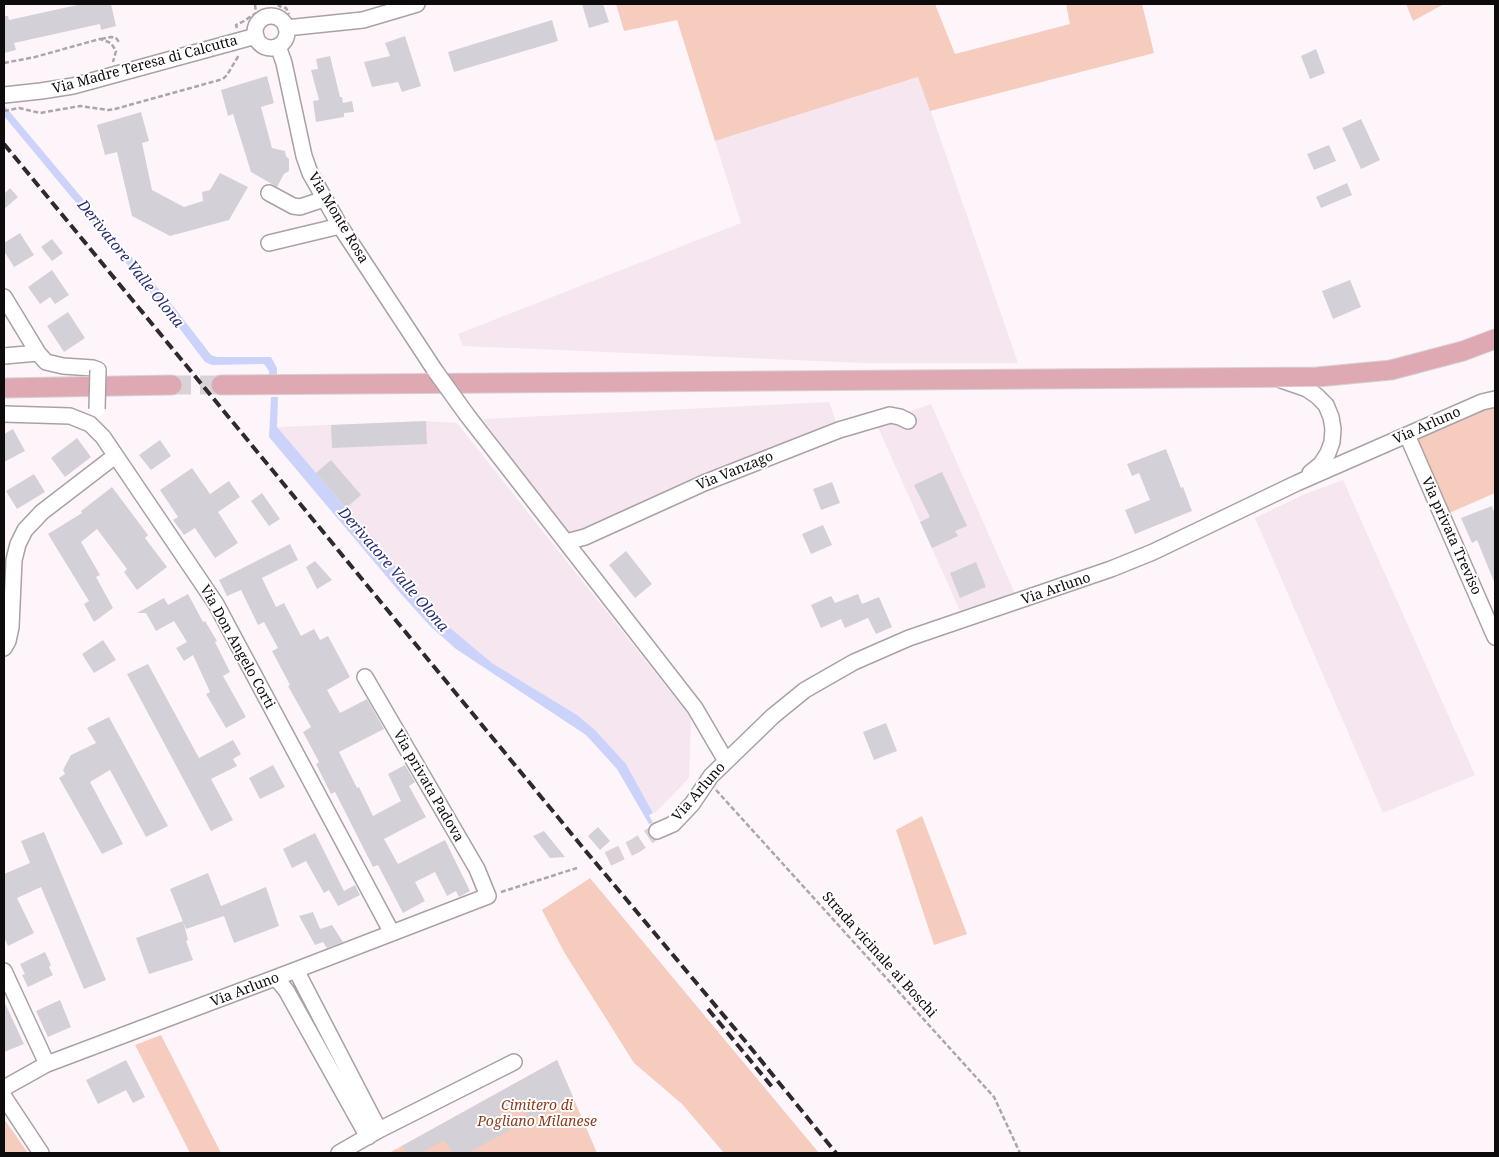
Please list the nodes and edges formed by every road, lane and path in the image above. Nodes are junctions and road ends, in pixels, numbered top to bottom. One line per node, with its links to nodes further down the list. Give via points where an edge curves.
1 (255, 4): 7 (path, via 256,13 236,25)
2 (417, 4): 4 (street, via 363,20)
3 (268, 10): 4 (street, via 285,23); 5 (street, via 257,26)
4 (286, 28): 9 (street, via 284,40)
5 (256, 36): 7 (street, Via Madre Teresa di Calcutta); 9 (street, via 262,45)
6 (100, 39): 8 (path, via 111,37); 10 (path); 11 (path, via 111,43 116,51)
7 (239, 40): 12 (street, Via Madre Teresa di Calcutta, via 73,86); 13 (path, via 241,52 223,79 116,109 80,106 40,113 20,108)
8 (119, 42)
9 (278, 46): 15 (street, Via Monte Rosa, via 304,156)
10 (4, 63)
11 (111, 65)
12 (4, 95)
13 (4, 112)
14 (269, 192): 15 (street, via 293,206)
15 (324, 199): 16 (street, Via Monte Rosa)
16 (338, 222): 17 (street, via 304,227); 35 (street, Via Monte Rosa, bridge, via 436,372)
17 (268, 238)
18 (4, 297): 22 (street)
19 (1495, 331): 21 (main road)
20 (1495, 340): 21 (main road)
21 (1463, 351): 24 (main road, via 1391,370)
22 (38, 353): 23 (street); 31 (street, bridge, via 46,362 56,365 98,370 97,409)
23 (4, 356)
24 (1276, 378): 25 (main road); 34 (street, via 1307,388 1317,396 1326,405 1332,423 1332,442 1328,453 1321,464)
25 (221, 385)
26 (172, 386): 27 (main road)
27 (4, 388)
28 (1495, 398): 32 (street, Via Arluno)
29 (4, 414): 31 (street, Via Don Angelo Corti, via 70,416)
30 (908, 421): 35 (street, Via Vanzago, via 890,415 839,430 704,483 585,537)
31 (90, 424): 33 (street, Via Don Angelo Corti)
32 (1407, 435): 34 (street, Via Arluno); 36 (street, Via privata Treviso)
33 (115, 456): 37 (street, via 42,512 25,530 14,560 11,627); 43 (street, Via Don Angelo Corti, via 216,604)
34 (1296, 483): 39 (street, Via Arluno, via 1112,569 909,638 854,662 805,690)
35 (566, 542): 39 (street, via 695,708)
36 (1495, 637)
37 (4, 648)
38 (365, 677): 42 (street, Via privata Padova, via 477,869)
39 (726, 761): 40 (street, Via Arluno)
40 (708, 781): 41 (street, Via Arluno, via 673,824); 54 (path, Strada vicinale ai Boschi, via 994,1097)
41 (656, 832)
42 (488, 896): 43 (street, Via Arluno)
43 (392, 933): 44 (street, Via Arluno)
44 (296, 970): 46 (street, Via Arluno); 51 (street)
45 (4, 971): 48 (street)
46 (276, 978): 48 (street, Via Arluno); 51 (street)
47 (514, 1062): 51 (street)
48 (48, 1064): 49 (street, Via Arluno)
49 (4, 1088)
50 (4, 1097): 52 (street)
51 (374, 1133): 53 (street)
52 (41, 1153)
53 (339, 1153)
54 (1020, 1153)

